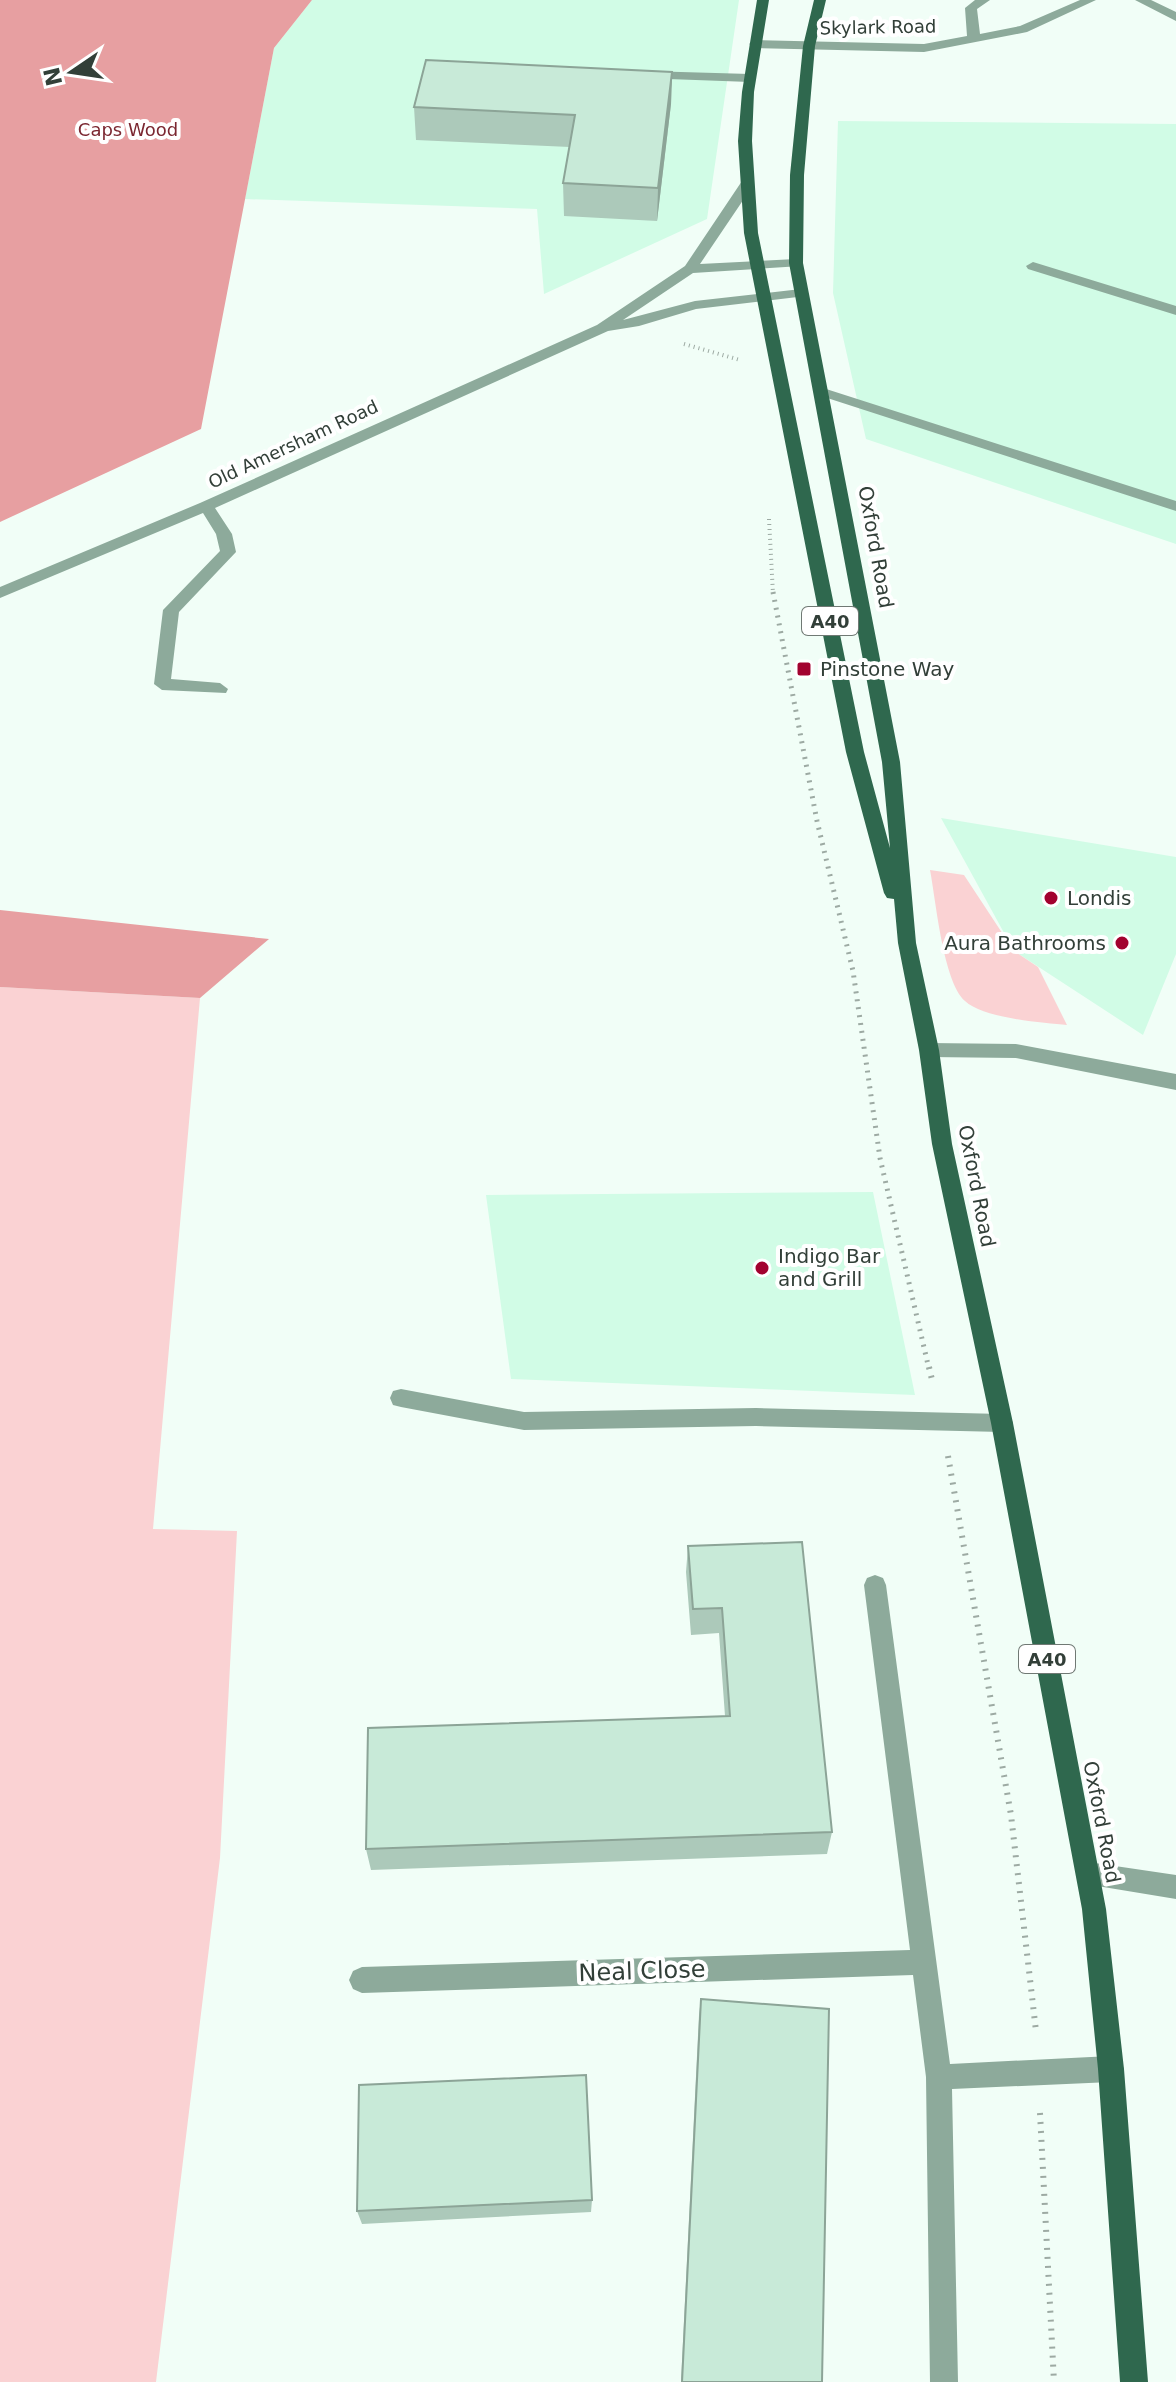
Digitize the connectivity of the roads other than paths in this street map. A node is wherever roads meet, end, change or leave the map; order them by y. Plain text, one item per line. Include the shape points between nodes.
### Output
1 (763, 0) edge
2 (820, 0) edge
3 (984, 0) edge
4 (1090, 0) edge
5 (1141, 0) edge
6 (967, 4) edge
7 (1176, 17) edge
8 (974, 38) junction
9 (755, 44) junction
10 (809, 46) junction
11 (633, 75) edge
12 (750, 78) junction
13 (747, 184) junction
14 (796, 263) junction
15 (757, 266) junction
16 (1033, 266) dead end
17 (690, 269) junction
18 (801, 293) junction
19 (763, 296) junction
20 (1176, 311) edge
21 (602, 328) junction
22 (823, 392) junction
23 (206, 506) junction
24 (1176, 506) edge
25 (0, 593) edge
26 (220, 689) dead end
27 (907, 943) junction
28 (929, 1050) junction
29 (1176, 1082) edge
30 (401, 1398) dead end
31 (1002, 1423) junction
32 (875, 1585) dead end
33 (1088, 1874) junction
34 (1176, 1887) edge
35 (923, 1962) junction
36 (362, 1980) dead end
37 (1111, 2069) junction
38 (939, 2077) junction
39 (944, 2382) edge
40 (1134, 2382) edge

1 - 9 main road, A40
2 - 10 main road, Oxford Road / A40
3 - 6 street
4 - 8 street, Skylark Road via 1023,29
5 - 7 street
6 - 8 street
8 - 10 street, Skylark Road via 924,48
9 - 10 street, Skylark Road
9 - 12 main road, A40
10 - 14 main road, Oxford Road / A40 via 797,175
11 - 12 street
12 - 13 main road, A40
13 - 15 main road, A40
13 - 17 street, Old Amersham Road
14 - 15 street
14 - 18 main road, Oxford Road / A40
15 - 17 street
15 - 19 main road, A40
16 - 20 street
17 - 21 street, Old Amersham Road
18 - 19 street, Old Amersham Road
18 - 22 main road, Oxford Road / A40
19 - 21 street, Old Amersham Road via 695,305
19 - 27 main road, A40 via 855,752
21 - 23 street, Old Amersham Road
22 - 24 street
22 - 27 main road, Oxford Road / A40 via 891,762
23 - 25 street, Old Amersham Road
23 - 26 street via 224,534 228,552 171,610 162,684
27 - 28 main road, Oxford Road / A40
28 - 29 street via 1016,1051
28 - 31 main road, Oxford Road / A40 via 942,1144
30 - 31 street via 524,1421 756,1417
31 - 33 main road, Oxford Road / A40
32 - 35 street
33 - 34 street
33 - 37 main road, Oxford Road / A40
35 - 36 street, Neal Close
35 - 38 street
37 - 38 street
37 - 40 main road, Oxford Road / A40
38 - 39 street

